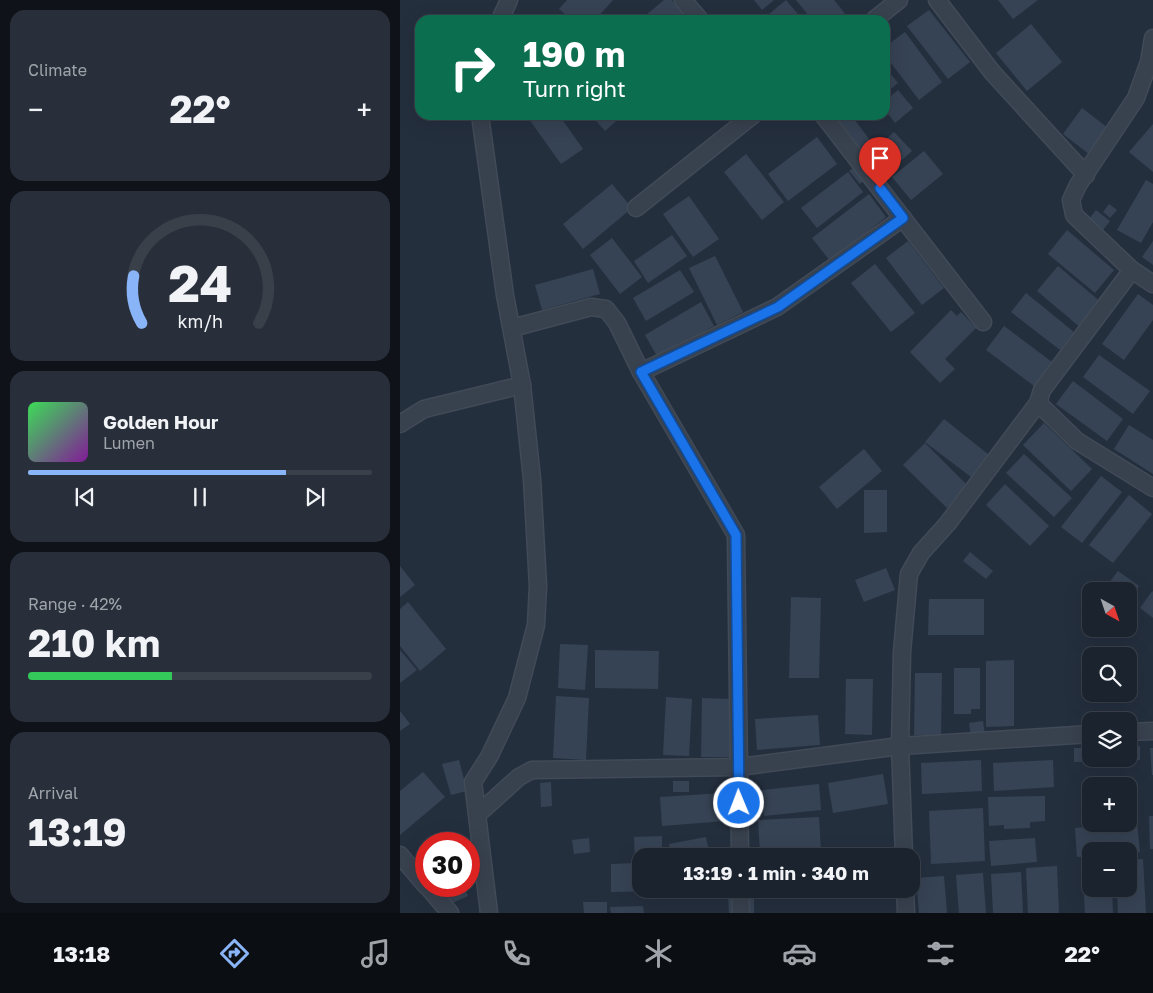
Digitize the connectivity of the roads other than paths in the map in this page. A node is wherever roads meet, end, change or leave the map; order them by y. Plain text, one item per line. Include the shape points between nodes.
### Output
1 (509, 0) edge
2 (684, 0) edge
3 (899, 0) edge
4 (937, 0) edge
5 (502, 15) edge
6 (696, 15) edge
7 (880, 15) edge
8 (1153, 38) edge
9 (1149, 77) edge
10 (481, 120) edge
11 (748, 120) edge
12 (827, 120) edge
13 (1086, 175) junction
14 (636, 208) dead end
15 (903, 218) junction
16 (1132, 270) junction
17 (1153, 284) edge
18 (983, 322) dead end
19 (512, 328) junction
20 (641, 372) junction
21 (522, 385) junction
22 (1038, 403) junction
23 (400, 424) edge
24 (1153, 488) edge
25 (1153, 730) edge
26 (1137, 731) edge
27 (1082, 735) edge
28 (900, 746) junction
29 (739, 767) junction
30 (478, 814) junction
31 (740, 848) edge
32 (904, 848) edge
33 (400, 855) edge
34 (415, 873) edge
35 (436, 897) edge
36 (740, 898) edge
37 (905, 898) edge
38 (450, 913) edge
39 (489, 913) edge
40 (741, 913) edge
41 (906, 913) edge

1 - 5 street
2 - 6 street
3 - 7 street
4 - 13 street via 992,72
8 - 9 street
9 - 13 street
10 - 19 street
11 - 14 street
12 - 15 street
13 - 16 street via 1072,200 1074,214
15 - 18 street
15 - 20 street via 778,307
16 - 17 street
16 - 22 street via 1042,390
19 - 20 street via 591,307 606,309 618,323
19 - 21 street
20 - 29 street via 736,535
21 - 23 street via 424,409
21 - 30 street via 532,479 538,586 536,624 517,698 474,782
22 - 24 street via 1078,441
22 - 28 street via 948,523 920,553 909,574 902,652
25 - 26 street
27 - 28 street
28 - 29 street
28 - 32 street
29 - 30 street via 532,770 519,777
29 - 31 street
30 - 39 street
33 - 34 street
35 - 38 street
36 - 40 street
37 - 41 street

